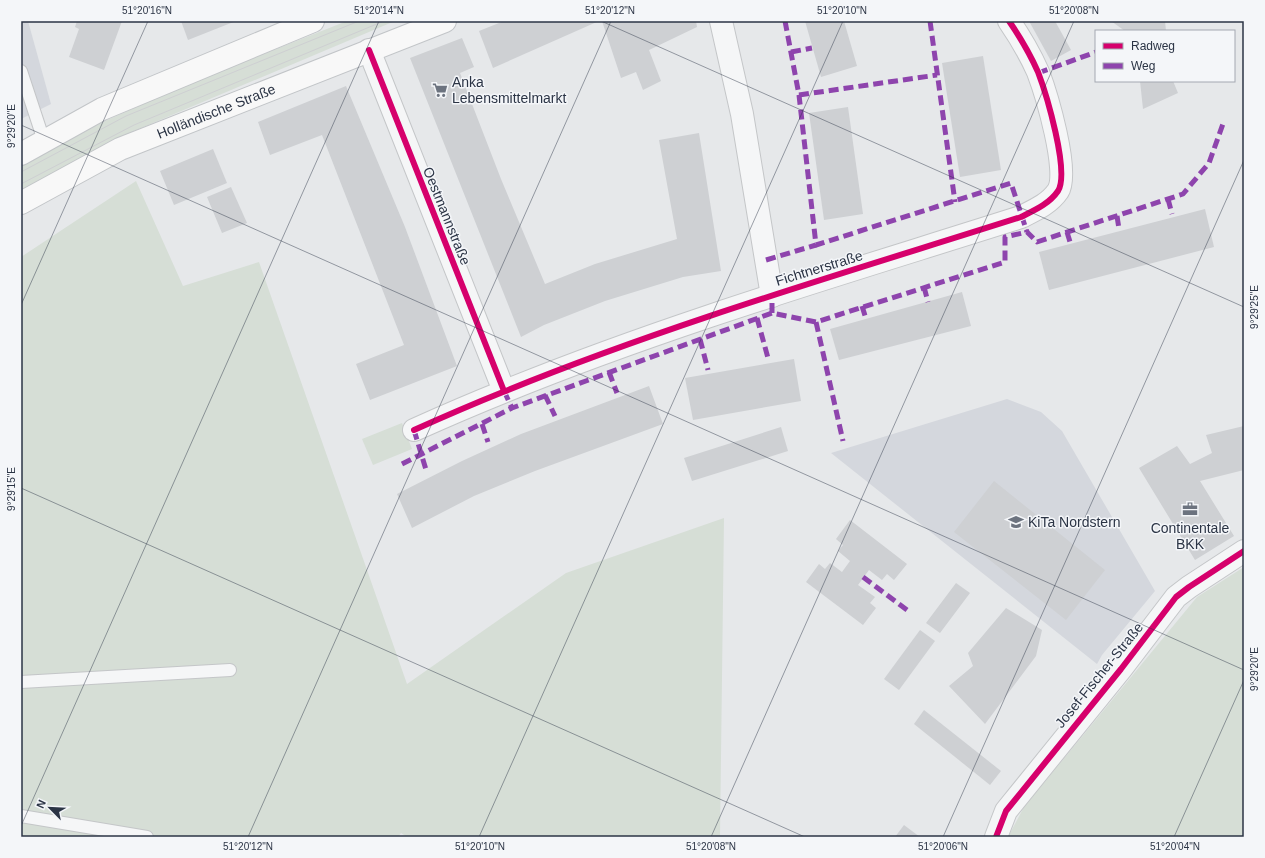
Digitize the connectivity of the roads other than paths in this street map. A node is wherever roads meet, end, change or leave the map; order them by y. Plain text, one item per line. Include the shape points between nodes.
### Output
1 (313, 21) edge
2 (445, 21) edge
3 (721, 21) edge
4 (1009, 21) edge
5 (422, 26) edge
6 (369, 50) junction
7 (21, 71) edge
8 (44, 141) junction
9 (21, 154) edge
10 (21, 204) edge
11 (772, 296) junction
12 (504, 391) junction
13 (414, 430) dead end
14 (1244, 550) edge
15 (230, 670) dead end
16 (21, 682) edge
17 (21, 816) edge
18 (147, 837) edge
19 (996, 837) edge

1 - 8 main road via 102,109
2 - 5 main road, Holländische Straße
3 - 11 street, Fichtnerstraße via 742,114
4 - 11 street, Fichtnerstraße via 1024,45 1040,80 1060,150 1062,170 1059,190 1044,205 1021,217
5 - 6 main road, Holländische Straße
6 - 10 main road, Holländische Straße via 120,149
6 - 12 street, Oestmannstraße
7 - 8 lane
8 - 9 main road
11 - 12 street, Fichtnerstraße via 647,338
12 - 13 street, Fichtnerstraße
14 - 19 street, Josef-Fischer-Straße via 1176,597 1006,811
15 - 16 lane
17 - 18 lane

